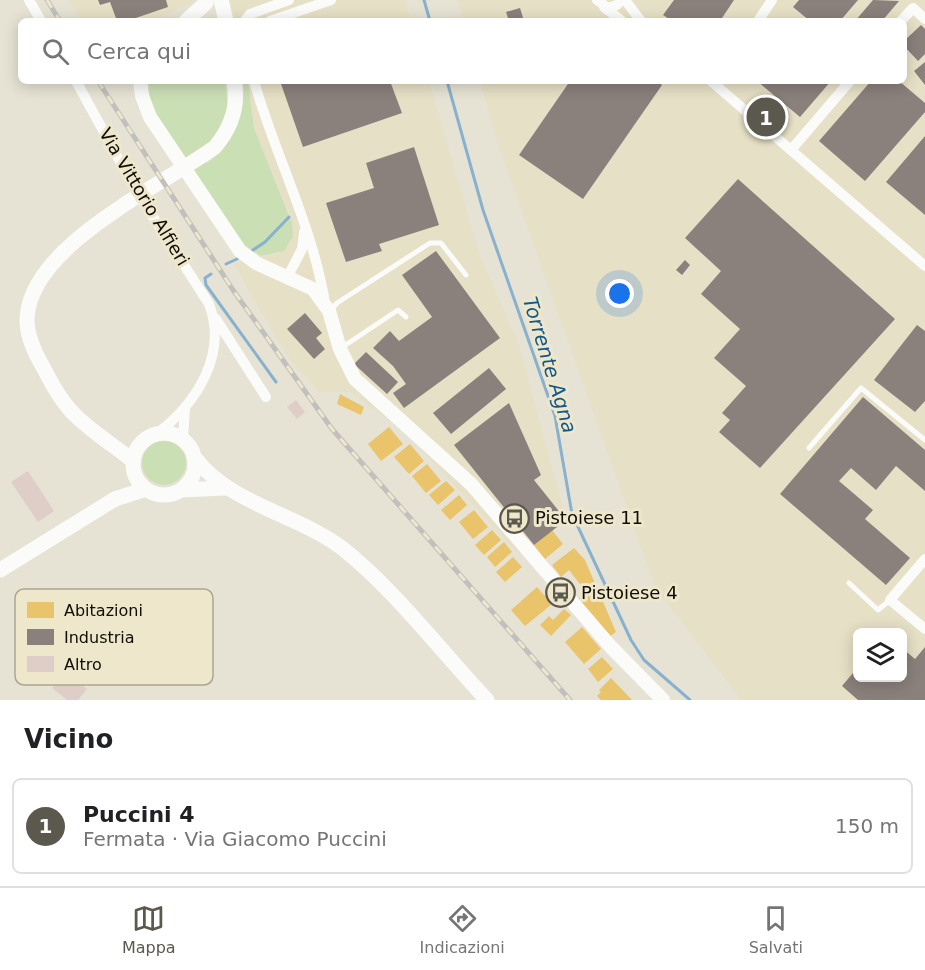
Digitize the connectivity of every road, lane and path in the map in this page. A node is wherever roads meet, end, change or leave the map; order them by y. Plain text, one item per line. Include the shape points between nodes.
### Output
1 (28, 0) edge
2 (221, 0) edge
3 (289, 0) edge
4 (331, 0) edge
5 (623, 0) edge
6 (772, 0) edge
7 (903, 0) edge
8 (206, 2) edge
9 (601, 3) edge
10 (913, 8) junction
11 (39, 18) edge
12 (189, 18) edge
13 (200, 18) edge
14 (225, 18) edge
15 (247, 18) edge
16 (279, 18) edge
17 (618, 18) edge
18 (638, 18) edge
19 (760, 18) edge
20 (904, 18) edge
21 (925, 19) edge
22 (78, 84) edge
23 (140, 84) edge
24 (234, 84) edge
25 (255, 84) edge
26 (717, 84) edge
27 (847, 84) edge
28 (791, 150) junction
29 (304, 229) junction
30 (925, 266) edge
31 (466, 275) dead end
32 (288, 276) junction
33 (327, 307) junction
34 (213, 314) junction
35 (406, 316) dead end
36 (340, 348) junction
37 (267, 397) dead end
38 (185, 408) junction
39 (159, 432) junction
40 (104, 436) junction
41 (183, 438) junction
42 (925, 440) edge
43 (139, 444) junction
44 (809, 448) dead end
45 (196, 459) junction
46 (134, 468) junction
47 (225, 488) junction
48 (146, 489) junction
49 (181, 490) junction
50 (115, 499) junction
51 (925, 559) edge
52 (0, 570) edge
53 (849, 583) dead end
54 (890, 600) junction
55 (925, 629) edge
56 (486, 700) edge
57 (663, 700) edge

1 - 11 street
2 - 14 main road
3 - 15 street
4 - 16 street
5 - 9 street via 613,7
5 - 18 street
6 - 19 street
7 - 10 street
8 - 12 main road
8 - 13 main road
9 - 17 street
10 - 20 street
10 - 21 street
22 - 34 street, Via Vittorio Alfieri via 134,187
23 - 32 street via 150,117 232,242 256,263
24 - 40 main road via 235,107 230,128 215,147 98,223 64,252 32,297 27,321 32,345 49,379 77,417
25 - 29 street
26 - 28 street
27 - 28 street
28 - 30 street
29 - 32 street via 302,249
29 - 33 street via 320,268
31 - 33 lane via 441,243 430,243
32 - 33 street via 313,288
33 - 36 street
34 - 37 street, Via Vittorio Alfieri
34 - 38 street, Via Vittorio Alfieri via 213,360
35 - 36 lane via 398,310
36 - 57 street via 355,379 471,484 611,647
38 - 39 street, Via Vittorio Alfieri
38 - 41 street, Via Vittorio Alfieri
39 - 41 main road
39 - 43 main road
40 - 43 main road
40 - 46 main road
41 - 45 main road
42 - 44 lane via 861,388
43 - 46 main road
45 - 47 main road
45 - 49 main road via 193,477
46 - 48 main road
46 - 50 main road
47 - 49 main road
47 - 56 main road via 291,518 343,549 383,586
48 - 49 main road via 164,495
48 - 50 main road
50 - 52 main road
51 - 54 street
53 - 54 lane via 878,610
54 - 55 street

